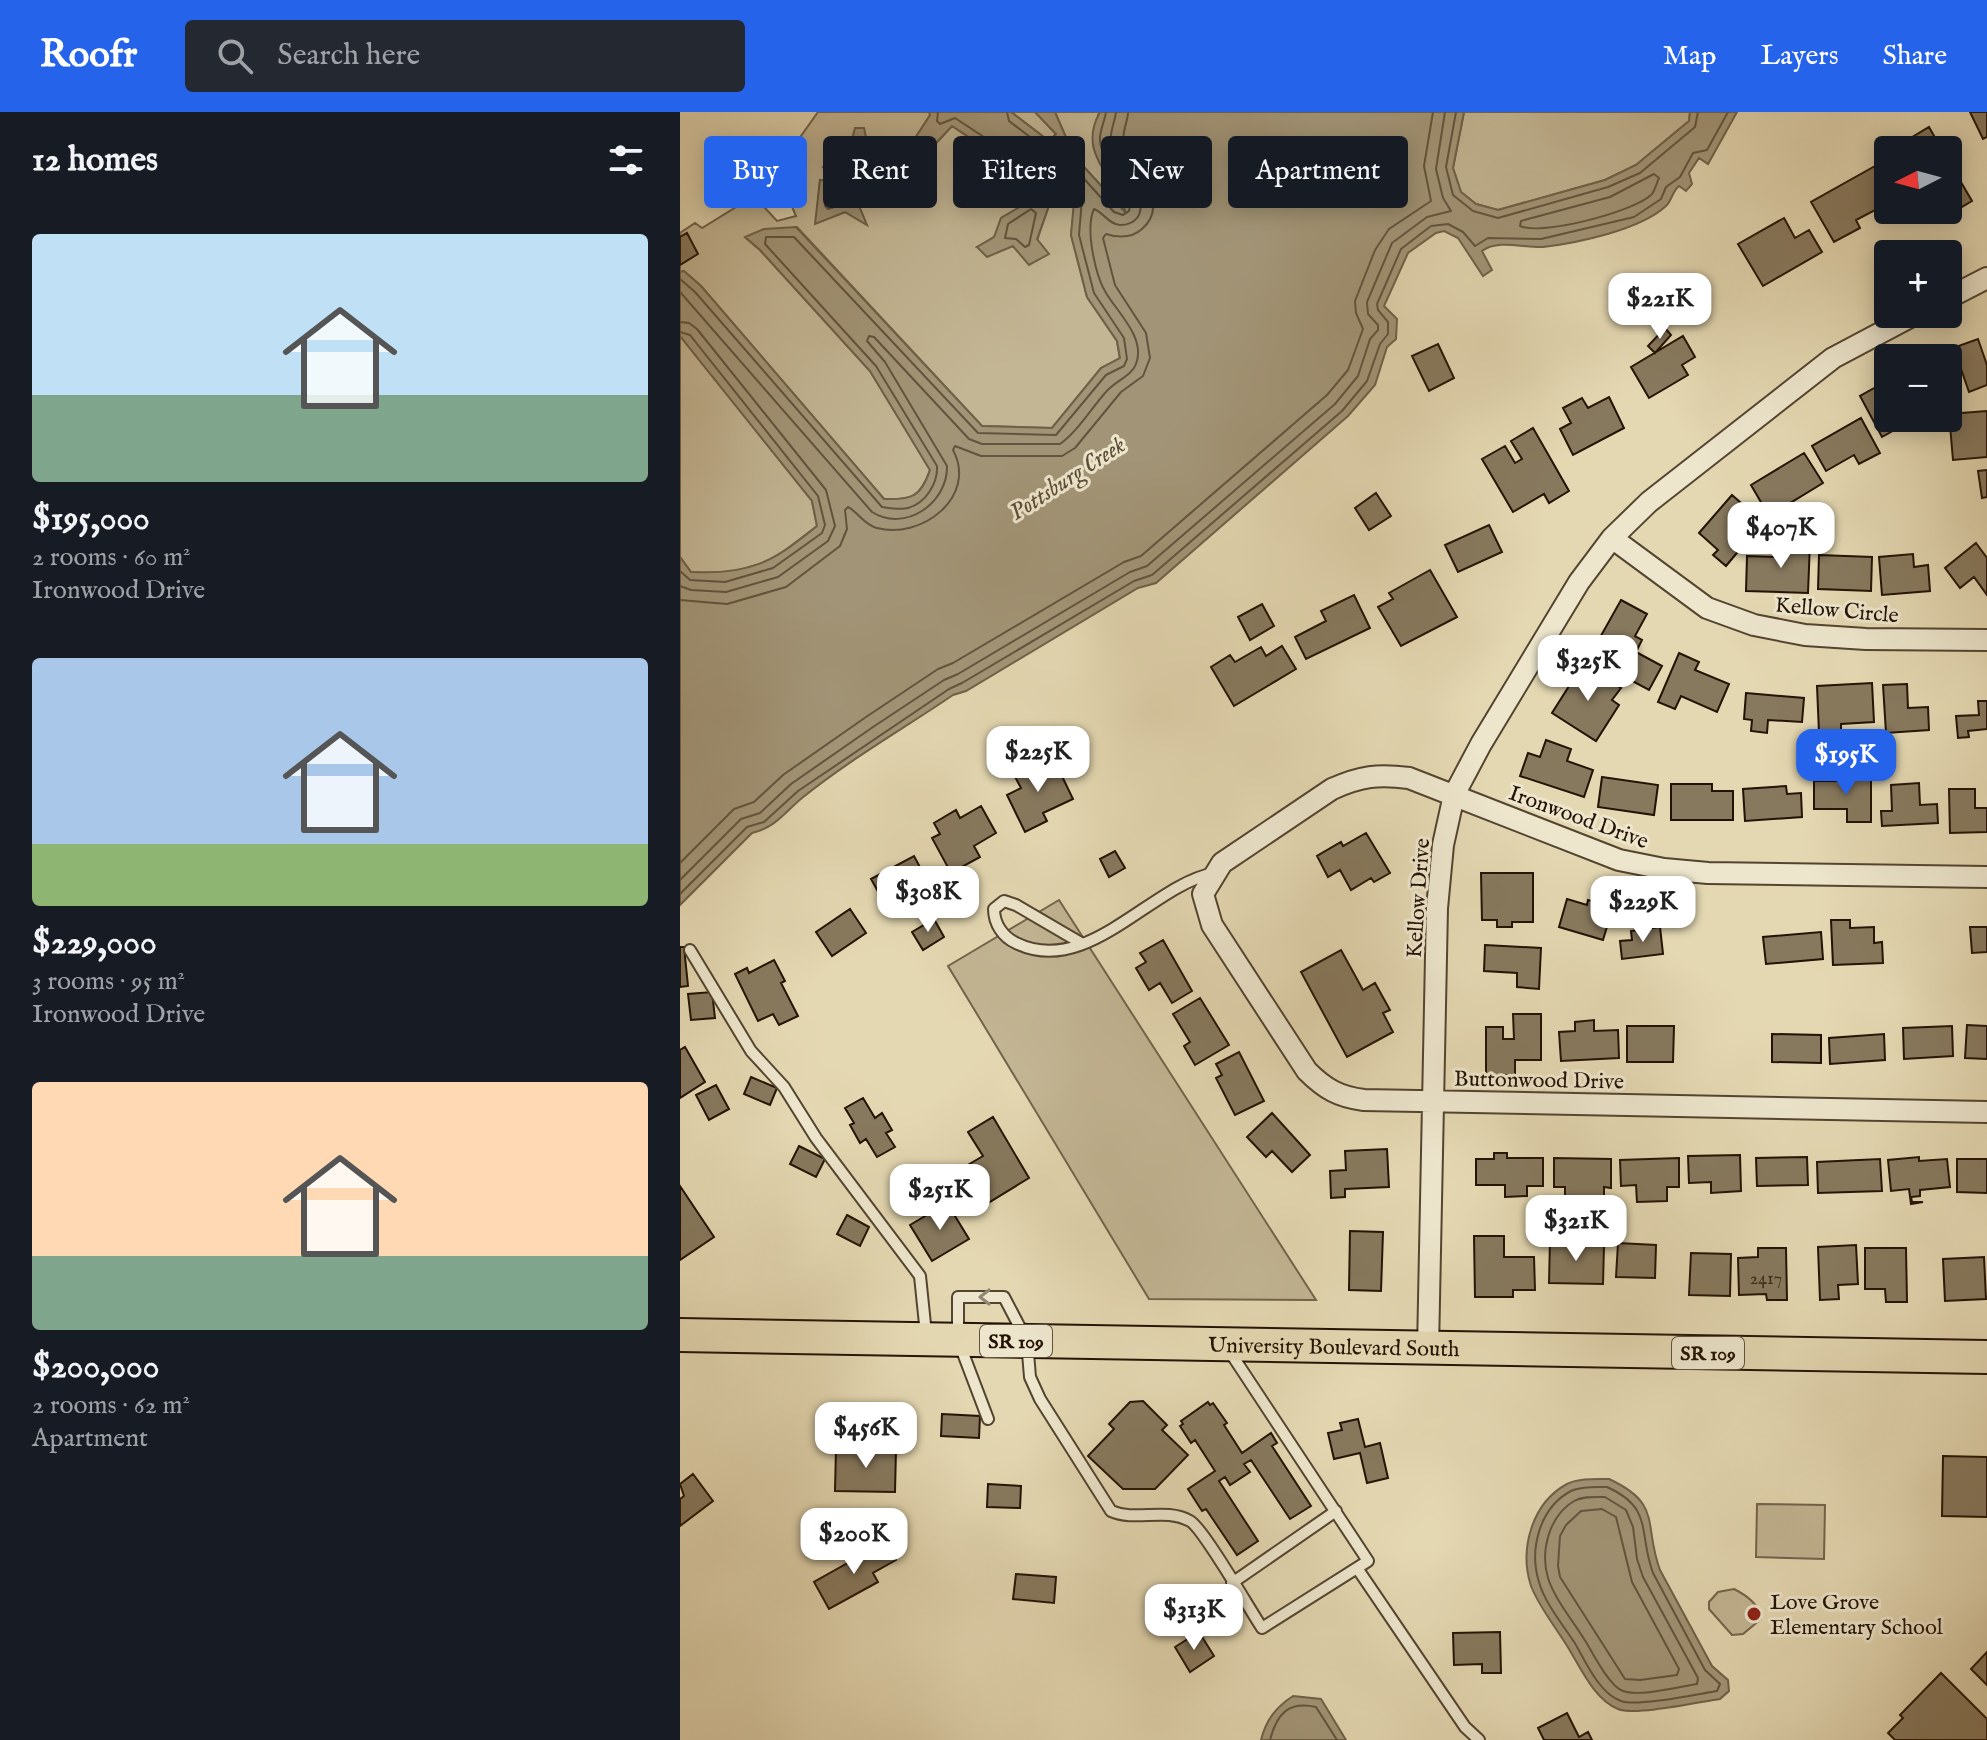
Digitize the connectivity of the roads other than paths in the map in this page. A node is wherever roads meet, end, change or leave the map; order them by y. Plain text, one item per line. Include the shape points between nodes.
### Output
1 (1987, 278) edge
2 (1962, 291) edge
3 (1890, 328) edge
4 (1612, 538) junction
5 (1987, 640) edge
6 (1454, 795) junction
7 (1216, 873) junction
8 (1987, 877) edge
9 (1203, 894) joint
10 (1081, 943) junction
11 (690, 950) dead end
12 (1434, 1101) junction
13 (1987, 1112) edge
14 (680, 1335) edge
15 (942, 1340) junction
16 (1027, 1341) junction
17 (1226, 1346) junction
18 (1428, 1349) junction
19 (1987, 1357) edge
20 (988, 1419) dead end
21 (1336, 1511) junction
22 (1357, 1568) junction
23 (1232, 1583) junction
24 (1479, 1740) edge

1 - 2 street
3 - 4 street, Kellow Drive via 1833,358 1649,502
4 - 5 street, Kellow Circle via 1707,608 1754,625 1866,639
4 - 6 street, Kellow Drive via 1579,582
6 - 7 street, Ironwood Drive via 1409,778 1379,774 1352,780 1222,863
6 - 8 street, Ironwood Drive via 1619,860 1664,869
6 - 12 street, Kellow Drive via 1437,908
7 - 9 street, Ironwood Drive
7 - 10 lane via 1195,877 1113,930
9 - 12 street, Buttonwood Drive via 1212,925 1307,1071 1324,1088 1341,1098
10 - 10 lane via 1032,950 997,926 994,909 1004,901 1016,905
11 - 15 lane via 751,1051 784,1087 920,1276
12 - 13 street, Buttonwood Drive
12 - 18 street, Kellow Drive
14 - 15 main road, University Boulevard South / SR 109
15 - 16 main road, University Boulevard South / SR 109
16 -> 15 lane via 1004,1297 958,1297
15 - 20 lane
16 - 17 main road, University Boulevard South / SR 109
16 - 23 lane via 1030,1377 1040,1399 1111,1511 1125,1517 1165,1514 1191,1521
17 - 18 main road, University Boulevard South / SR 109
17 - 21 lane
18 - 19 main road, University Boulevard South / SR 109
21 - 22 lane via 1368,1561
21 - 23 lane
22 - 23 lane via 1262,1628
22 - 24 lane

